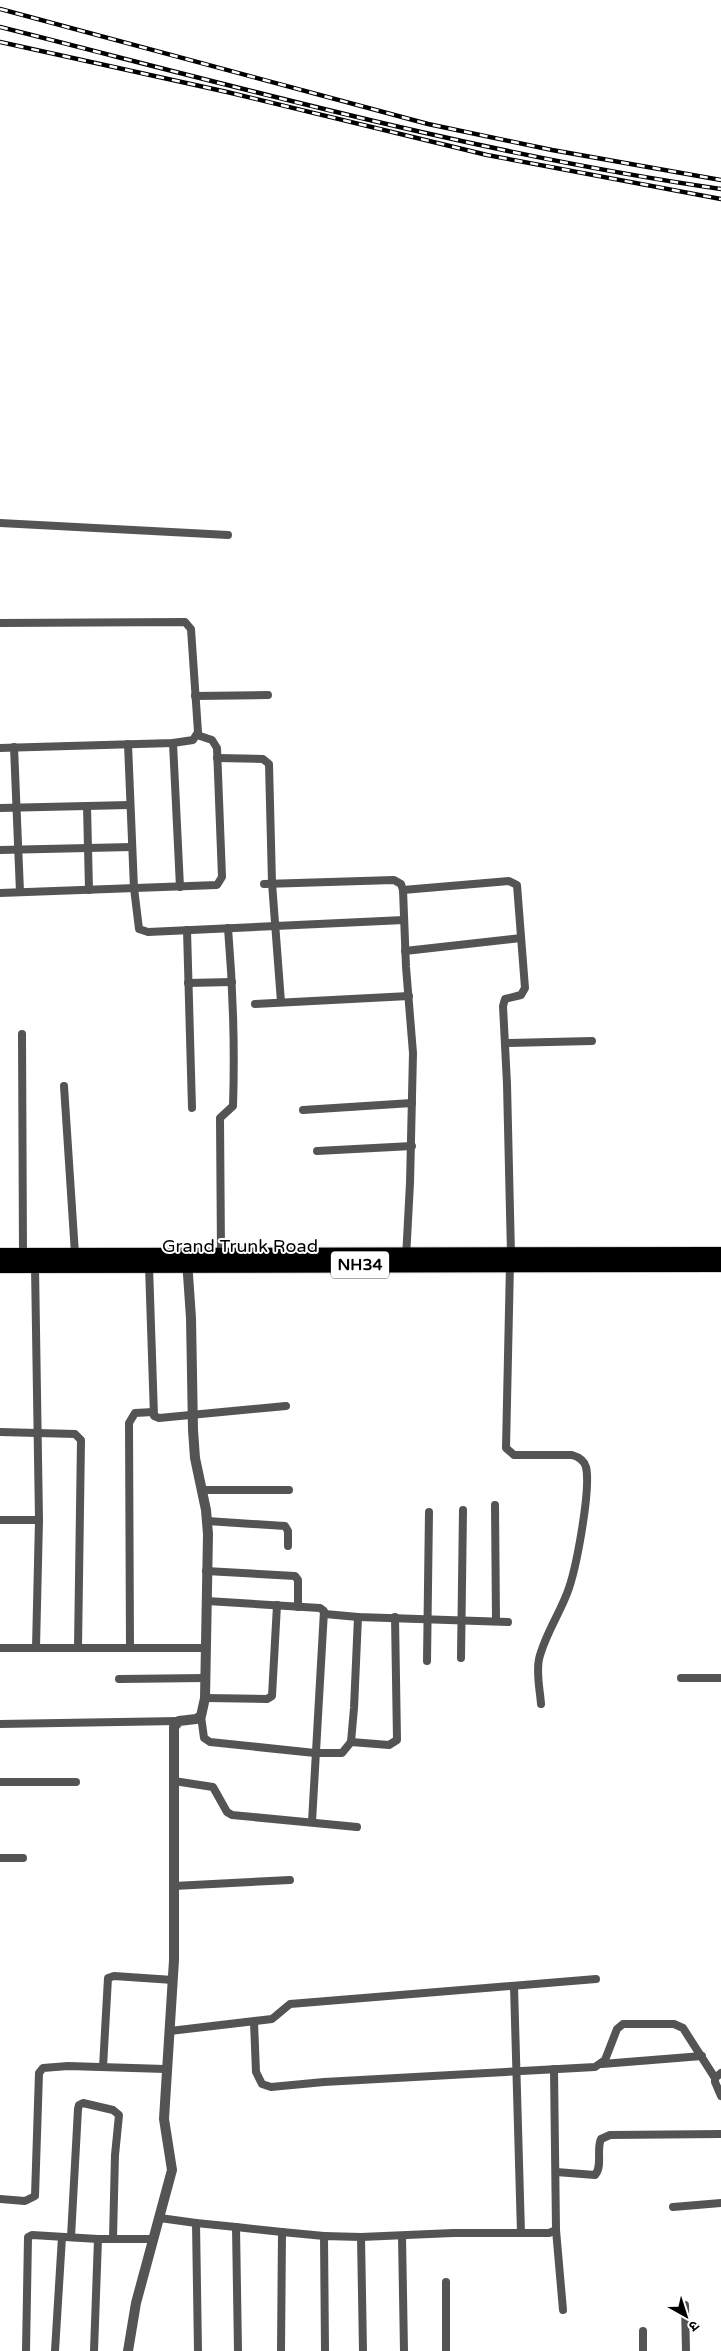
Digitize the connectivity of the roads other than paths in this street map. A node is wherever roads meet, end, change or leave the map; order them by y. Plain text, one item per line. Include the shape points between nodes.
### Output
1 (0, 523) edge
2 (228, 536) dead end
3 (0, 623) edge
4 (268, 695) dead end
5 (195, 696) junction
6 (197, 735) junction
7 (173, 743) junction
8 (128, 744) junction
9 (14, 747) junction
10 (0, 748) edge
11 (217, 758) junction
12 (130, 805) junction
13 (86, 806) junction
14 (0, 808) edge
15 (18, 808) junction
16 (88, 847) junction
17 (132, 847) junction
18 (19, 849) junction
19 (0, 850) edge
20 (268, 884) junction
21 (180, 887) junction
22 (134, 888) junction
23 (89, 890) junction
24 (403, 890) junction
25 (20, 892) junction
26 (0, 893) edge
27 (404, 920) junction
28 (274, 926) junction
29 (228, 928) junction
30 (187, 930) junction
31 (521, 938) junction
32 (405, 950) junction
33 (232, 982) junction
34 (188, 983) junction
35 (409, 996) junction
36 (281, 1002) junction
37 (255, 1004) dead end
38 (22, 1034) dead end
39 (592, 1041) dead end
40 (505, 1043) junction
41 (64, 1086) dead end
42 (412, 1103) junction
43 (192, 1108) dead end
44 (303, 1110) dead end
45 (412, 1146) junction
46 (318, 1151) dead end
47 (23, 1254) junction
48 (74, 1254) junction
49 (221, 1254) junction
50 (721, 1254) edge
51 (0, 1255) edge
52 (510, 1259) junction
53 (528, 1259) junction
54 (187, 1260) junction
55 (405, 1260) junction
56 (721, 1265) edge
57 (0, 1266) edge
58 (35, 1266) junction
59 (149, 1266) junction
60 (286, 1406) dead end
61 (153, 1412) junction
62 (192, 1415) junction
63 (0, 1432) edge
64 (38, 1434) junction
65 (201, 1490) junction
66 (289, 1490) dead end
67 (495, 1505) dead end
68 (462, 1510) dead end
69 (430, 1512) dead end
70 (0, 1520) edge
71 (39, 1520) junction
72 (207, 1521) junction
73 (288, 1546) dead end
74 (206, 1571) junction
75 (206, 1601) junction
76 (277, 1605) junction
77 (298, 1607) junction
78 (325, 1614) junction
79 (358, 1617) junction
80 (395, 1617) junction
81 (428, 1618) junction
82 (462, 1619) junction
83 (496, 1620) junction
84 (508, 1622) dead end
85 (0, 1648) edge
86 (36, 1648) junction
87 (78, 1648) junction
88 (130, 1648) junction
89 (206, 1648) junction
90 (461, 1658) dead end
91 (427, 1661) dead end
92 (119, 1678) dead end
93 (205, 1678) junction
94 (681, 1678) dead end
95 (721, 1678) edge
96 (205, 1698) junction
97 (541, 1704) dead end
98 (201, 1716) junction
99 (179, 1721) junction
100 (0, 1724) edge
101 (351, 1742) junction
102 (315, 1753) junction
103 (174, 1781) junction
104 (0, 1782) edge
105 (76, 1782) dead end
106 (312, 1822) junction
107 (357, 1827) dead end
108 (0, 1858) edge
109 (22, 1858) dead end
110 (290, 1880) dead end
111 (174, 1886) junction
112 (596, 1979) dead end
113 (173, 1980) junction
114 (514, 1986) junction
115 (254, 2022) junction
116 (170, 2030) junction
117 (702, 2056) junction
118 (602, 2064) junction
119 (103, 2067) junction
120 (165, 2069) junction
121 (554, 2069) junction
122 (516, 2071) junction
123 (718, 2075) edge
124 (721, 2096) edge
125 (721, 2134) edge
126 (556, 2172) junction
127 (0, 2199) edge
128 (721, 2203) edge
129 (673, 2207) dead end
130 (160, 2218) junction
131 (196, 2223) junction
132 (236, 2227) junction
133 (556, 2230) junction
134 (282, 2232) junction
135 (521, 2233) junction
136 (324, 2236) junction
137 (402, 2236) junction
138 (62, 2237) junction
139 (71, 2237) junction
140 (361, 2238) junction
141 (98, 2239) junction
142 (113, 2239) junction
143 (154, 2239) junction
144 (446, 2282) dead end
145 (685, 2305) dead end
146 (563, 2310) dead end
147 (643, 2331) dead end
148 (26, 2351) edge
149 (55, 2351) edge
150 (94, 2351) edge
151 (128, 2351) edge
152 (198, 2351) edge
153 (238, 2351) edge
154 (281, 2351) edge
155 (325, 2351) edge
156 (363, 2351) edge
157 (404, 2351) edge
158 (446, 2351) edge
159 (643, 2351) edge
160 (686, 2351) edge

1 - 2 street
3 - 5 street via 185,622 191,629
4 - 5 street
5 - 6 street
6 - 7 street via 190,741
6 - 11 street via 212,740 217,748
7 - 8 street
7 - 21 street
8 - 9 street
8 - 12 street
9 - 10 street
9 - 15 street
11 - 20 street via 263,759 269,764
11 - 21 street via 221,882 213,886
12 - 13 street
12 - 17 street
13 - 15 street
13 - 16 street
14 - 15 street
15 - 18 street
16 - 17 street
16 - 18 street
16 - 23 street
17 - 22 street
18 - 19 street
18 - 25 street
20 - 24 street via 394,880 401,884
20 - 28 street
21 - 22 street
22 - 23 street
22 - 30 street via 139,929 148,932
23 - 25 street
24 - 27 street
24 - 31 street via 512,882 518,889
25 - 26 street
27 - 28 street
27 - 32 street
28 - 29 street
28 - 36 street
29 - 30 street
29 - 33 street
30 - 34 street
31 - 32 street
31 - 40 street via 525,991 503,1001
32 - 35 street
33 - 34 street
33 - 49 street via 235,1023 233,1106 220,1118
34 - 43 street
35 - 36 street
35 - 42 street
36 - 37 street
38 - 47 street
39 - 40 street
40 - 52 street
41 - 48 street
42 - 44 street
42 - 45 street
45 - 46 street
45 - 55 street
47 - 48 highway, Grand Trunk Road / NH34
47 - 51 highway, Grand Trunk Road / NH34
48 - 54 highway, Grand Trunk Road / NH34
49 - 54 highway, Grand Trunk Road / NH34
49 - 55 highway, Grand Trunk Road / NH34
50 - 53 highway, Grand Trunk Road / NH34
52 - 53 highway, Grand Trunk Road / NH34
52 - 55 highway, Grand Trunk Road / NH34
52 - 97 street via 506,1448 514,1455 572,1455 584,1461 587,1475 583,1524 574,1567 564,1603 539,1659
53 - 56 highway, Grand Trunk Road / NH34
54 - 55 highway, Grand Trunk Road / NH34
54 - 59 highway, Grand Trunk Road / NH34
54 - 62 street
57 - 58 highway, Grand Trunk Road / NH34
58 - 59 highway, Grand Trunk Road / NH34
58 - 64 street
59 - 61 street
60 - 62 street
61 - 62 street via 159,1418
61 - 88 street via 136,1414 129,1423
62 - 65 street
63 - 64 street
64 - 71 street
64 - 87 street via 75,1434 82,1444
65 - 66 street
65 - 72 street
67 - 83 street
68 - 82 street
69 - 81 street
70 - 71 street
71 - 86 street
72 - 73 street via 284,1526 288,1532
72 - 74 street
74 - 75 street
74 - 77 street via 295,1576 298,1580
75 - 76 street
75 - 89 street
76 - 77 street
76 - 96 street via 272,1696 267,1699
77 - 78 street via 320,1608
78 - 79 street
78 - 102 street
79 - 80 street
79 - 101 street
80 - 81 street
80 - 101 street via 397,1740 389,1745
81 - 82 street
81 - 91 street
82 - 83 street
82 - 90 street
83 - 84 street
85 - 86 street
86 - 87 street
87 - 88 street
88 - 89 street
89 - 93 street
92 - 93 street
93 - 96 street
94 - 95 street
96 - 98 street
98 - 99 street
98 - 102 street via 204,1738 210,1742
99 - 100 street
99 - 103 street via 174,1727
101 - 102 street via 342,1753
102 - 106 street
103 - 106 street via 213,1787 229,1814
103 - 111 street
104 - 105 street
106 - 107 street
108 - 109 street
110 - 111 street
111 - 113 street
112 - 114 street
113 - 116 street
113 - 119 street via 108,1978
114 - 115 street via 290,2004 272,2019
114 - 122 street
115 - 116 street
115 - 122 street via 256,2072 262,2084 271,2088
116 - 120 street
117 - 118 street
117 - 118 street via 680,2026 626,2023 617,2029
117 - 123 street
118 - 121 street
119 - 120 street
119 - 127 street via 47,2066 41,2069 35,2196 25,2201
120 - 130 street via 164,2119 172,2170
121 - 122 street
121 - 126 street
122 - 135 street
123 - 124 street via 715,2082
125 - 126 street via 610,2135 601,2139 599,2144 595,2175
126 - 133 street
128 - 129 street
130 - 131 street
130 - 143 street
131 - 132 street
131 - 152 street
132 - 134 street
132 - 153 street
133 - 135 street
133 - 146 street
134 - 136 street
134 - 154 street
135 - 137 street
136 - 140 street
136 - 155 street
137 - 140 street
137 - 157 street
138 - 139 street
138 - 148 street via 28,2237
138 - 149 street
139 - 141 street
139 - 142 street via 78,2109 83,2102 113,2110 119,2115
140 - 156 street
141 - 142 street
141 - 150 street
142 - 143 street
143 - 151 street via 136,2303
144 - 158 street
145 - 160 street
147 - 159 street

